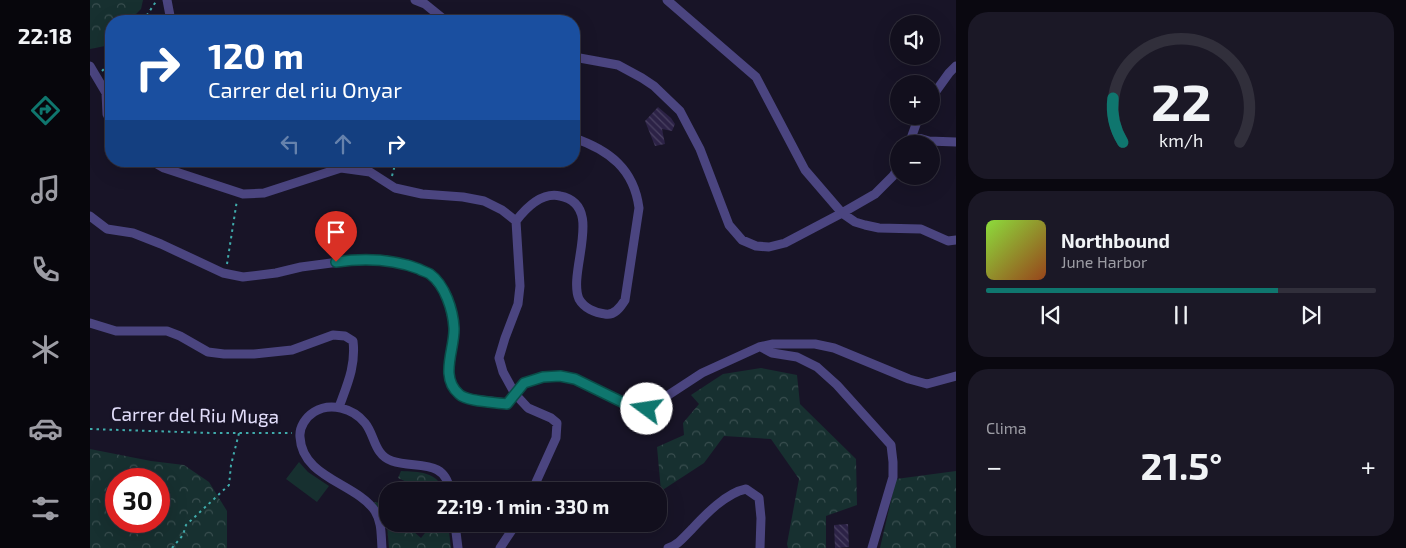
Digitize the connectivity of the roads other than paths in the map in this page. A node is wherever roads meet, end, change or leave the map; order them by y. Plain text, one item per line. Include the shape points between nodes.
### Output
1 (167, 0) edge
2 (415, 0) edge
3 (667, 0) edge
4 (170, 15) edge
5 (438, 15) edge
6 (580, 57) edge
7 (90, 66) edge
8 (956, 66) edge
9 (940, 86) edge
10 (105, 91) edge
11 (580, 140) edge
12 (940, 141) edge
13 (956, 142) edge
14 (162, 167) edge
15 (890, 179) edge
16 (842, 213) junction
17 (90, 216) edge
18 (516, 221) junction
19 (956, 240) edge
20 (90, 323) edge
21 (761, 347) junction
22 (956, 376) edge
23 (515, 394) junction
24 (339, 407) junction
25 (448, 482) edge
26 (536, 482) edge
27 (456, 532) edge
28 (511, 532) edge
29 (382, 548) edge
30 (458, 548) edge
31 (500, 548) edge
32 (668, 548) edge
33 (760, 548) edge
34 (872, 548) edge

1 - 4 street
2 - 5 street
3 - 16 street via 756,76 805,170
6 - 16 street via 618,65 634,73 654,86 680,111 700,149 729,225 742,240 769,247 785,243
7 - 10 street
8 - 9 street
11 - 18 street via 614,158 632,180 637,193 639,208 625,300 620,309 609,315 596,313 579,299 577,284 584,224 572,199 558,195 544,198 528,206
12 - 13 street
14 - 18 street via 243,194 264,193 341,168 370,172 395,188 484,201
15 - 16 street via 875,194
16 - 19 street via 865,225 922,229
17 - 23 street via 107,229 140,236 226,274 276,273 354,260 407,264 430,274 447,295 454,328 449,376 459,395 507,404
18 - 23 street via 518,304 499,358
20 - 24 street via 116,331 167,332 208,352 224,354 292,350 333,335 345,336 353,341 354,356 352,374
21 - 22 street via 792,343 834,348 927,384
21 - 23 street via 702,373 647,409 624,403 575,379 560,376 524,383
21 - 34 street via 772,353 797,357 817,367 891,446 893,477
23 - 26 street via 528,408 557,422 556,438
24 - 25 street via 358,416 366,424 377,450 390,461 434,468
24 - 29 street via 320,408 310,414 301,428 302,451 311,464 367,502 375,511 380,521
27 - 30 street
28 - 31 street
32 - 33 street via 675,546 729,497 746,489 759,498 762,518

